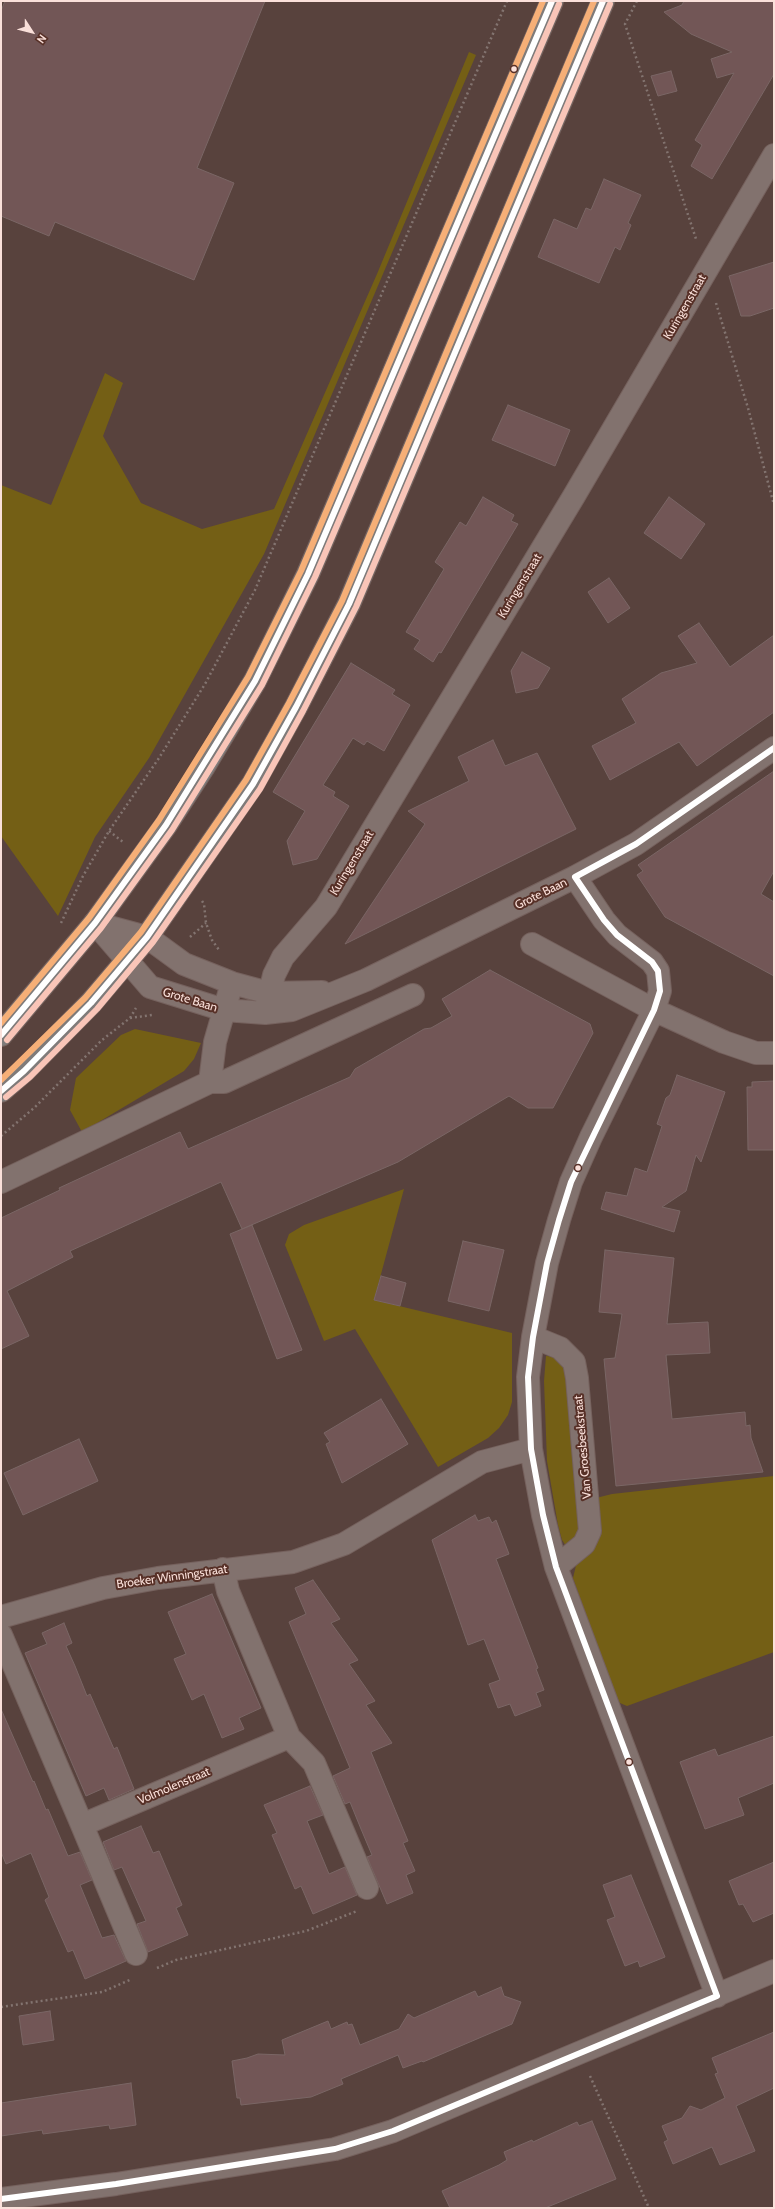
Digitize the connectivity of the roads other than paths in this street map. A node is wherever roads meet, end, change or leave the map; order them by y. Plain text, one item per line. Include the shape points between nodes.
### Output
1 (552, 1) edge
2 (603, 1) edge
3 (774, 155) edge
4 (774, 748) edge
5 (575, 877) junction
6 (95, 923) junction
7 (147, 937) junction
8 (532, 944) dead end
9 (127, 961) junction
10 (232, 983) junction
11 (413, 995) dead end
12 (267, 1003) junction
13 (224, 1010) junction
14 (654, 1010) junction
15 (1, 1035) edge
16 (774, 1053) edge
17 (210, 1082) junction
18 (1, 1091) edge
19 (1, 1182) edge
20 (532, 1337) junction
21 (531, 1449) junction
22 (556, 1567) junction
23 (223, 1569) junction
24 (1, 1617) edge
25 (1, 1635) edge
26 (290, 1737) junction
27 (82, 1825) junction
28 (367, 1888) road end
29 (136, 1954) dead end
30 (774, 1971) edge
31 (717, 1996) junction
32 (1, 2199) edge

1 - 6 main road via 301,588 254,681 203,768 166,825
2 - 7 main road via 349,604 296,708 253,784
3 - 12 street, Kuringenstraat via 574,496 326,907 283,958
4 - 5 street, Grote Baan via 636,844
5 - 12 street, Grote Baan via 366,980 292,1010
5 - 14 street via 617,935 652,962 658,971 660,991
6 - 7 street, Grote Baan
6 - 9 street, Grote Baan
6 - 15 main road
7 - 9 main road
7 - 10 street, Grote Baan via 184,964
8 - 14 street
9 - 13 street, Grote Baan via 150,987
9 - 18 main road via 91,1003
10 - 12 street, Grote Baan
10 - 13 street, Grote Baan
11 - 17 street via 224,1082
12 - 13 street, Grote Baan
13 - 17 street, Grote Baan via 215,1042
14 - 16 street via 724,1042 756,1053
14 - 20 street via 571,1182 547,1263
17 - 19 street
20 - 21 street via 528,1377
20 - 22 street, Van Groesbeekstraat via 560,1348 574,1362 577,1378 590,1531 584,1544
21 - 22 street
21 - 23 street, Broeker Winningstraat via 482,1462 344,1544 292,1562
22 - 31 street
23 - 24 street, Broeker Winningstraat via 103,1588
23 - 26 street via 228,1591
25 - 27 street
26 - 27 street, Volmolenstraat
26 - 28 street via 314,1763
27 - 29 street
30 - 31 street
31 - 32 street via 393,2131 335,2149 116,2184

